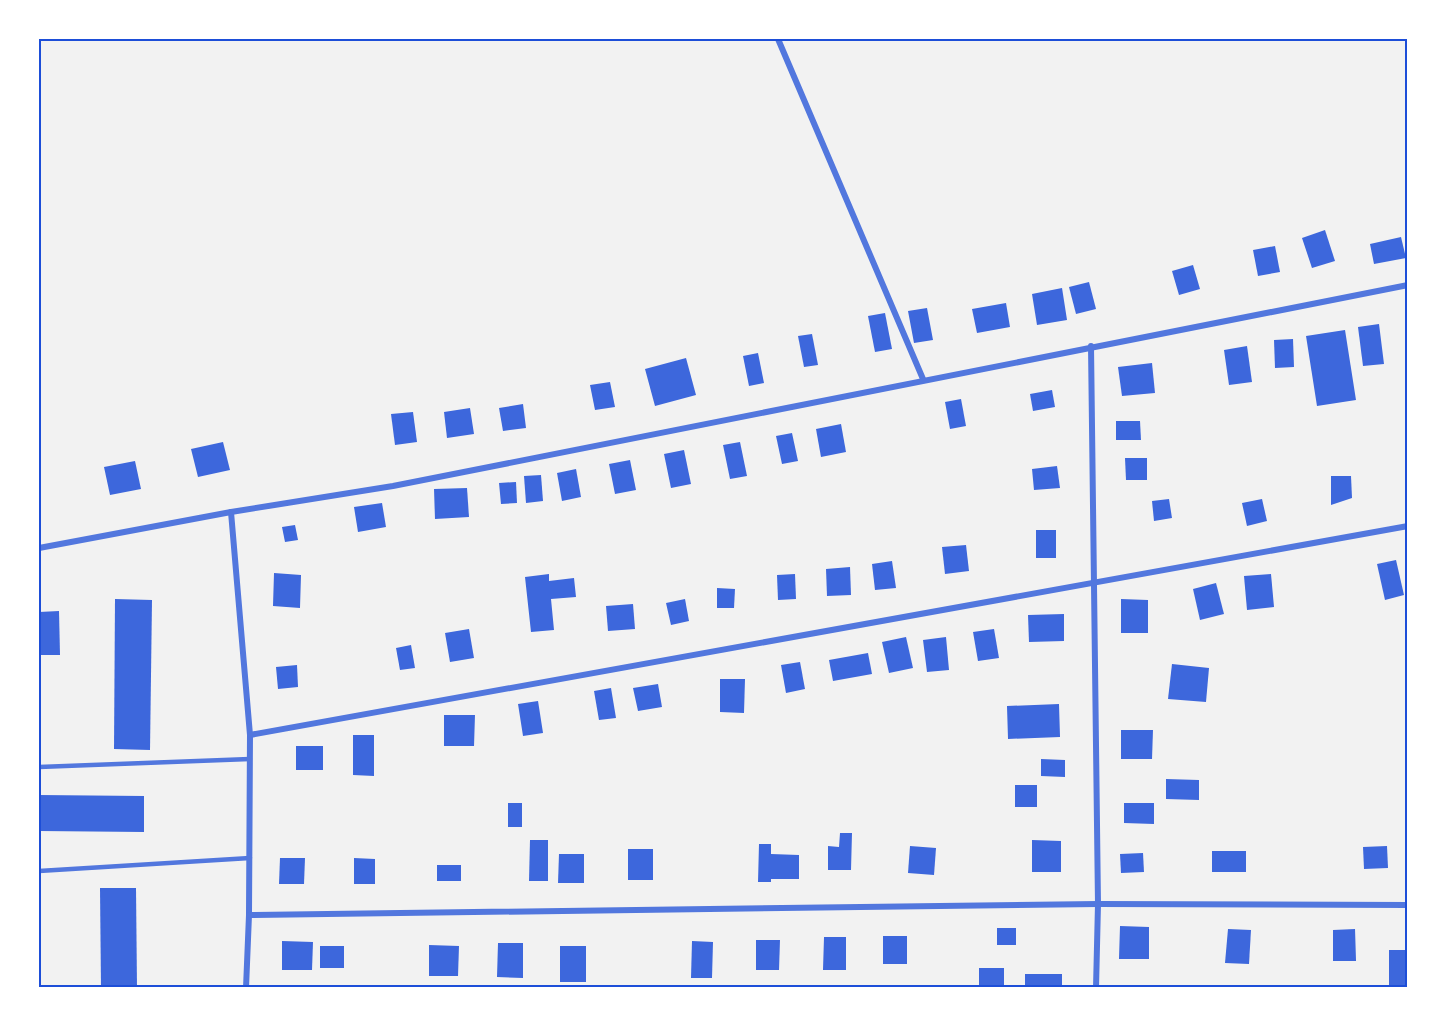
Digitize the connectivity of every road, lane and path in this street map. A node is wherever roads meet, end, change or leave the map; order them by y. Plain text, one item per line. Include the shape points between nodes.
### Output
1 (778, 39) edge
2 (1408, 285) edge
3 (1091, 346) junction
4 (923, 380) junction
5 (231, 512) junction
6 (1408, 526) edge
7 (39, 548) edge
8 (1095, 582) junction
9 (250, 735) junction
10 (250, 759) junction
11 (39, 767) edge
12 (250, 858) junction
13 (39, 871) edge
14 (1098, 904) junction
15 (1408, 905) edge
16 (249, 915) junction
17 (246, 988) edge
18 (1096, 988) edge

1 - 4 street
2 - 3 street
3 - 4 street
3 - 8 street
4 - 5 street via 393,486
5 - 7 street
5 - 9 street
6 - 8 street
8 - 9 street
8 - 14 street
9 - 10 street
10 - 11 lane
10 - 12 street
12 - 13 lane
12 - 16 street
14 - 15 street
14 - 16 street
14 - 18 street
16 - 17 street

